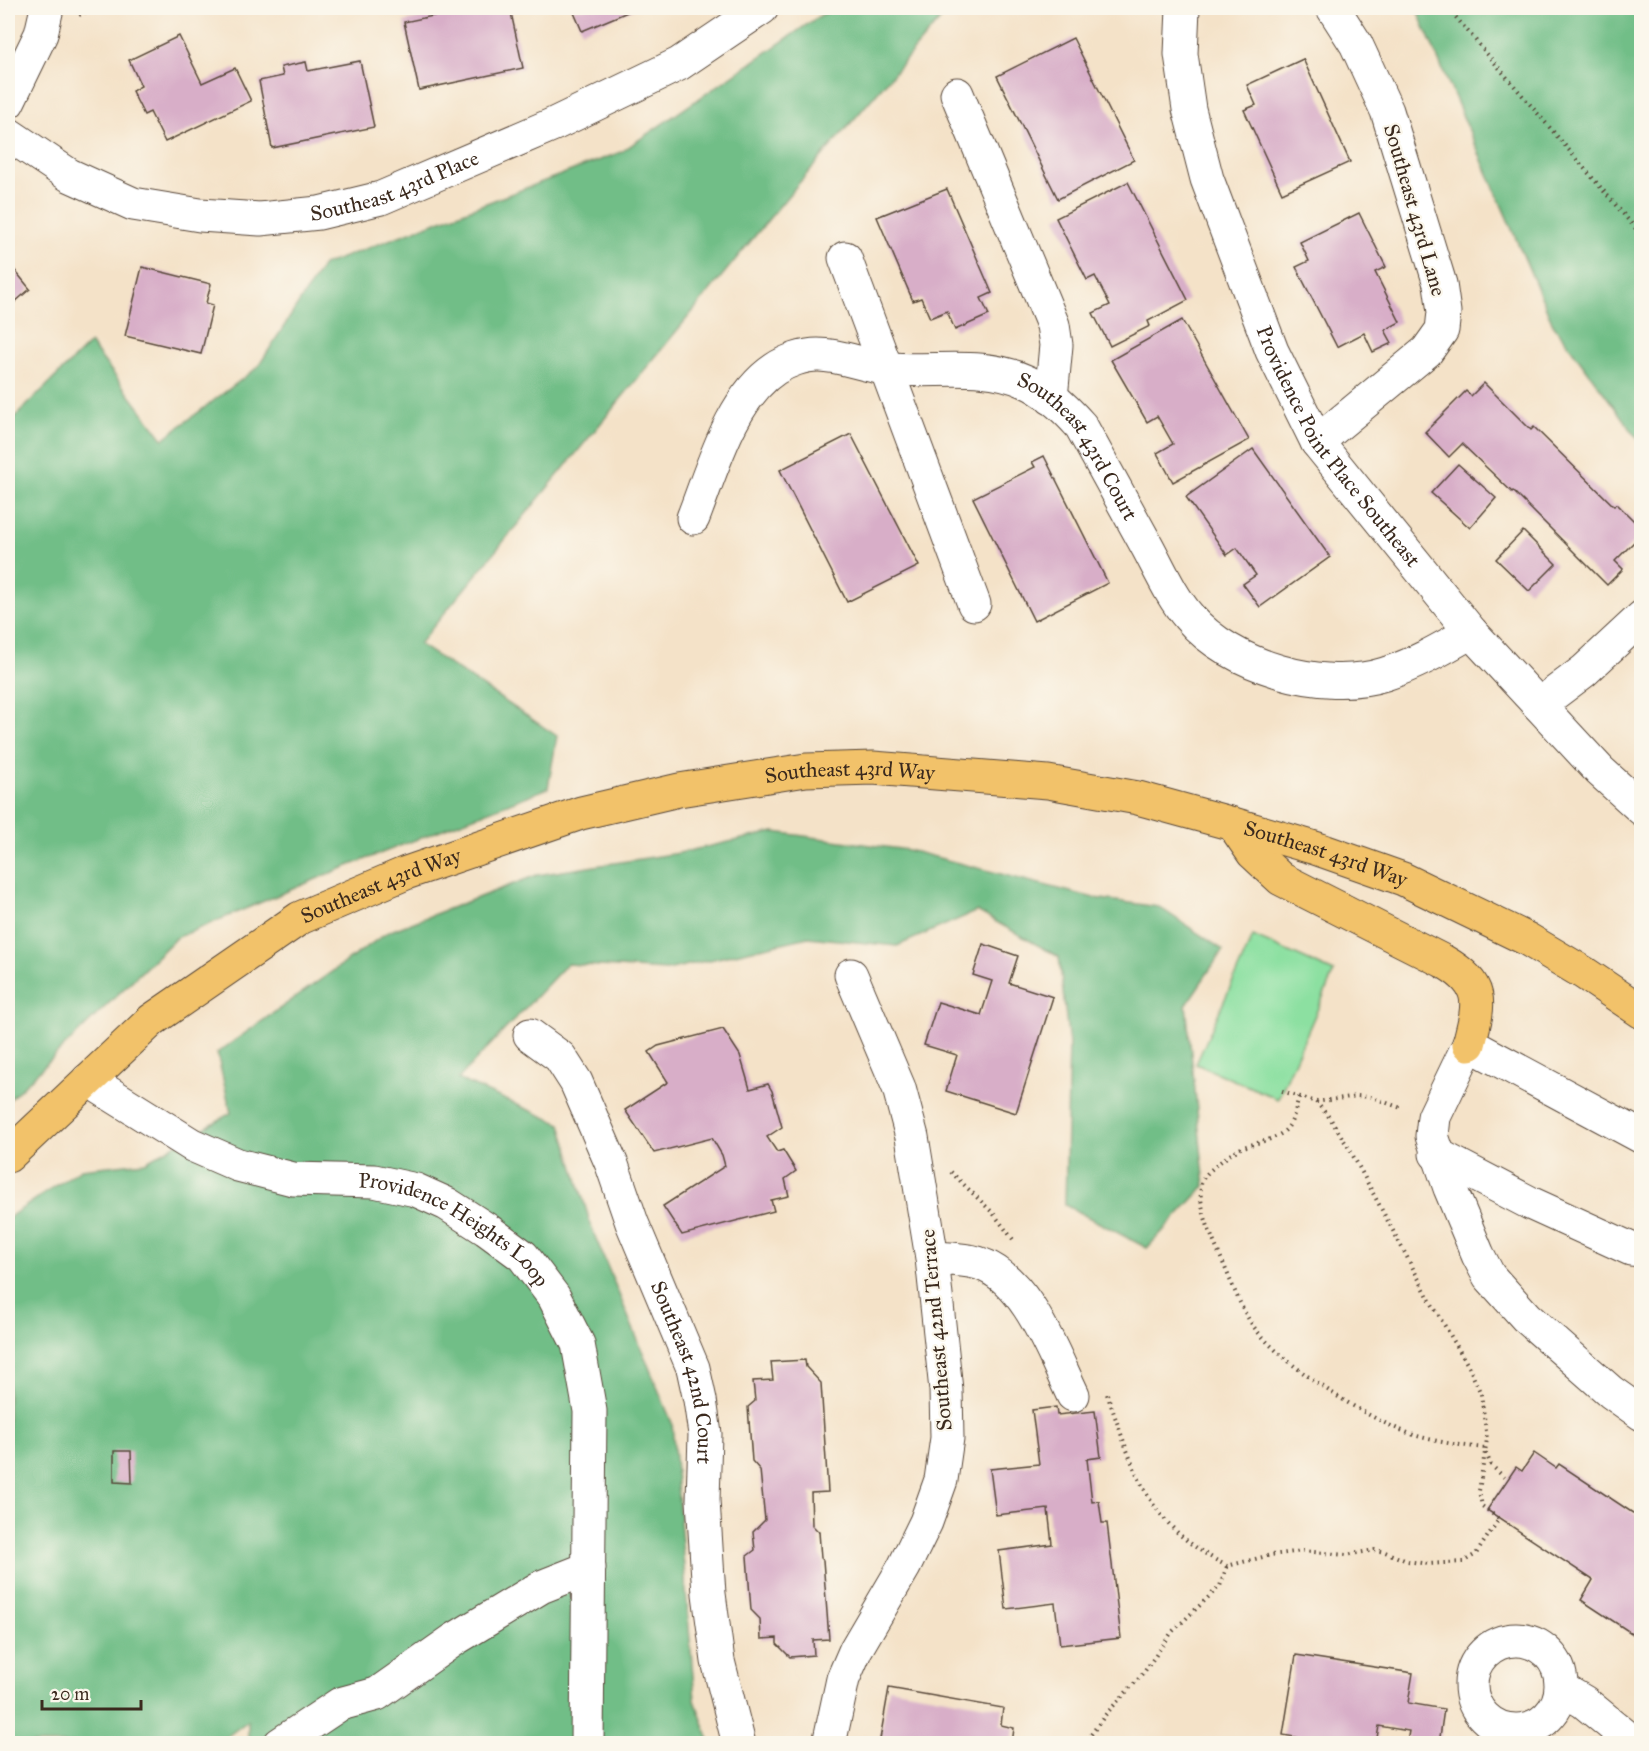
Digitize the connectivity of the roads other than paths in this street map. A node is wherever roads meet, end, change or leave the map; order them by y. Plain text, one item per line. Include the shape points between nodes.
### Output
1 (46, 8) edge
2 (762, 8) edge
3 (1183, 8) edge
4 (1333, 8) edge
5 (957, 94) dead end
6 (8, 102) edge
7 (8, 135) edge
8 (845, 258) dead end
9 (886, 368) junction
10 (1051, 398) junction
11 (1317, 442) junction
12 (693, 518) dead end
13 (974, 604) dead end
14 (1641, 617) edge
15 (1471, 632) junction
16 (1539, 705) junction
17 (1641, 808) edge
18 (1233, 824) junction
19 (851, 975) dead end
20 (1641, 1012) edge
21 (530, 1035) dead end
22 (1469, 1044) junction
23 (88, 1080) junction
24 (1641, 1137) edge
25 (1436, 1154) junction
26 (8, 1156) edge
27 (1641, 1250) edge
28 (932, 1258) junction
29 (1073, 1395) dead end
30 (1641, 1414) edge
31 (589, 1568) junction
32 (1562, 1689) dead end
33 (280, 1743) edge
34 (587, 1743) edge
35 (739, 1743) edge
36 (829, 1743) edge
37 (1635, 1743) edge

1 - 6 street via 41,34
2 - 7 street, Southeast 43rd Place via 680,64 554,124 381,198 319,213 260,219 200,215 133,204 69,175
3 - 11 street, Providence Point Place Southeast via 1181,54 1189,109 1207,179 1272,351
4 - 11 street, Southeast 43rd Lane via 1356,44 1387,111 1440,284 1444,312 1442,330 1427,351
5 - 10 street via 1053,325 1056,345
8 - 9 street
9 - 10 street, Southeast 43rd Court via 996,372 1025,381
9 - 12 street, Southeast 43rd Court via 816,355 776,368 757,384 731,421
9 - 13 street
10 - 15 street, Southeast 43rd Court via 1081,426 1181,606 1203,632 1231,651 1270,669 1303,678 1345,680 1383,675 1419,661
11 - 15 street, Providence Point Place Southeast
14 - 16 street via 1584,671
15 - 16 street, Providence Point Place Southeast
16 - 17 street, Providence Point Place Southeast via 1600,771
18 - 20 main road, Southeast 43rd Way via 1403,879 1527,939
18 - 22 main road via 1253,853 1281,879 1465,975 1477,1000
18 - 23 main road, Southeast 43rd Way via 1138,798 1048,782 894,769 806,770 679,790 548,824 406,873 300,918 152,1020
19 - 28 street, Southeast 42nd Terrace via 899,1088
21 - 35 street, Southeast 42nd Court via 560,1057 576,1083 693,1368 705,1434 703,1500 709,1594 718,1661
22 - 24 street
22 - 25 street via 1434,1117 1432,1136
23 - 26 main road, Southeast 43rd Way
23 - 31 street, Providence Heights Loop via 192,1145 238,1165 293,1179 374,1181 417,1190 447,1204 523,1256 554,1297 578,1344 590,1411
25 - 27 street via 1530,1203
25 - 30 street via 1489,1276 1526,1317
28 - 29 street via 979,1264 1018,1291 1035,1315
28 - 36 street, Southeast 42nd Terrace via 946,1390 947,1438 941,1480 904,1567 843,1679
31 - 33 street via 541,1587 377,1694 340,1704
31 - 34 street, Providence Heights Loop
32 - 37 street

